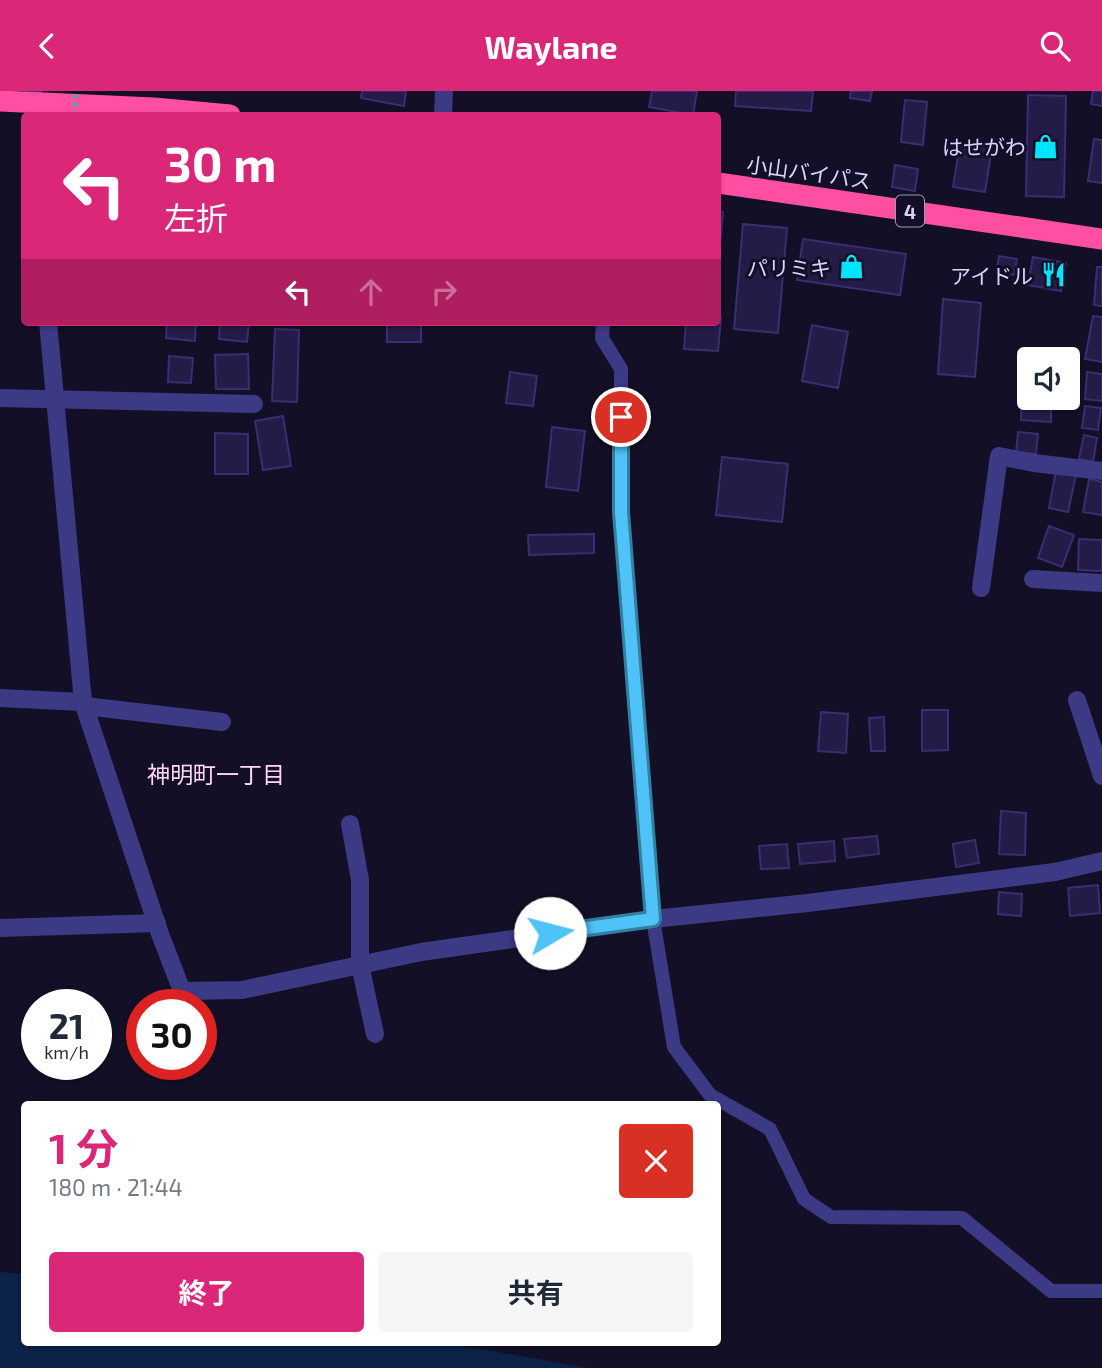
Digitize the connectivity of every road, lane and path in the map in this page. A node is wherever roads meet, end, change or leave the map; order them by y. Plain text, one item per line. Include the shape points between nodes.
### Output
1 (75, 91) edge
2 (444, 91) edge
3 (0, 101) edge
4 (33, 103) edge
5 (75, 112) edge
6 (197, 112) edge
7 (443, 112) edge
8 (721, 183) edge
9 (1102, 239) edge
10 (48, 326) edge
11 (603, 326) edge
12 (0, 397) edge
13 (54, 400) junction
14 (254, 404) dead end
15 (1102, 471) edge
16 (1033, 579) dead end
17 (1102, 583) edge
18 (981, 588) dead end
19 (0, 698) edge
20 (1077, 700) dead end
21 (84, 704) junction
22 (222, 722) dead end
23 (1102, 776) edge
24 (350, 824) dead end
25 (1102, 861) edge
26 (653, 919) junction
27 (157, 923) junction
28 (0, 928) edge
29 (360, 965) junction
30 (376, 1034) dead end
31 (721, 1101) edge
32 (721, 1101) edge
33 (1102, 1291) edge

1 - 5 path, bridge
2 - 7 street
3 - 4 highway
4 - 6 highway
8 - 9 highway, 小山バイパス / 4
10 - 13 street
11 - 26 lane via 602,338 621,369 621,512
12 - 13 street
13 - 14 street
13 - 21 street
15 - 18 street via 999,456
16 - 17 street
19 - 21 street
20 - 23 street
21 - 22 street
21 - 27 street
24 - 29 street via 360,880
25 - 26 street via 1055,872
26 - 29 street
26 - 32 lane via 674,1047 710,1095
27 - 28 street
27 - 29 street via 182,991 242,991
29 - 30 street
31 - 33 lane via 770,1129 804,1199 831,1217 962,1218 1051,1291

